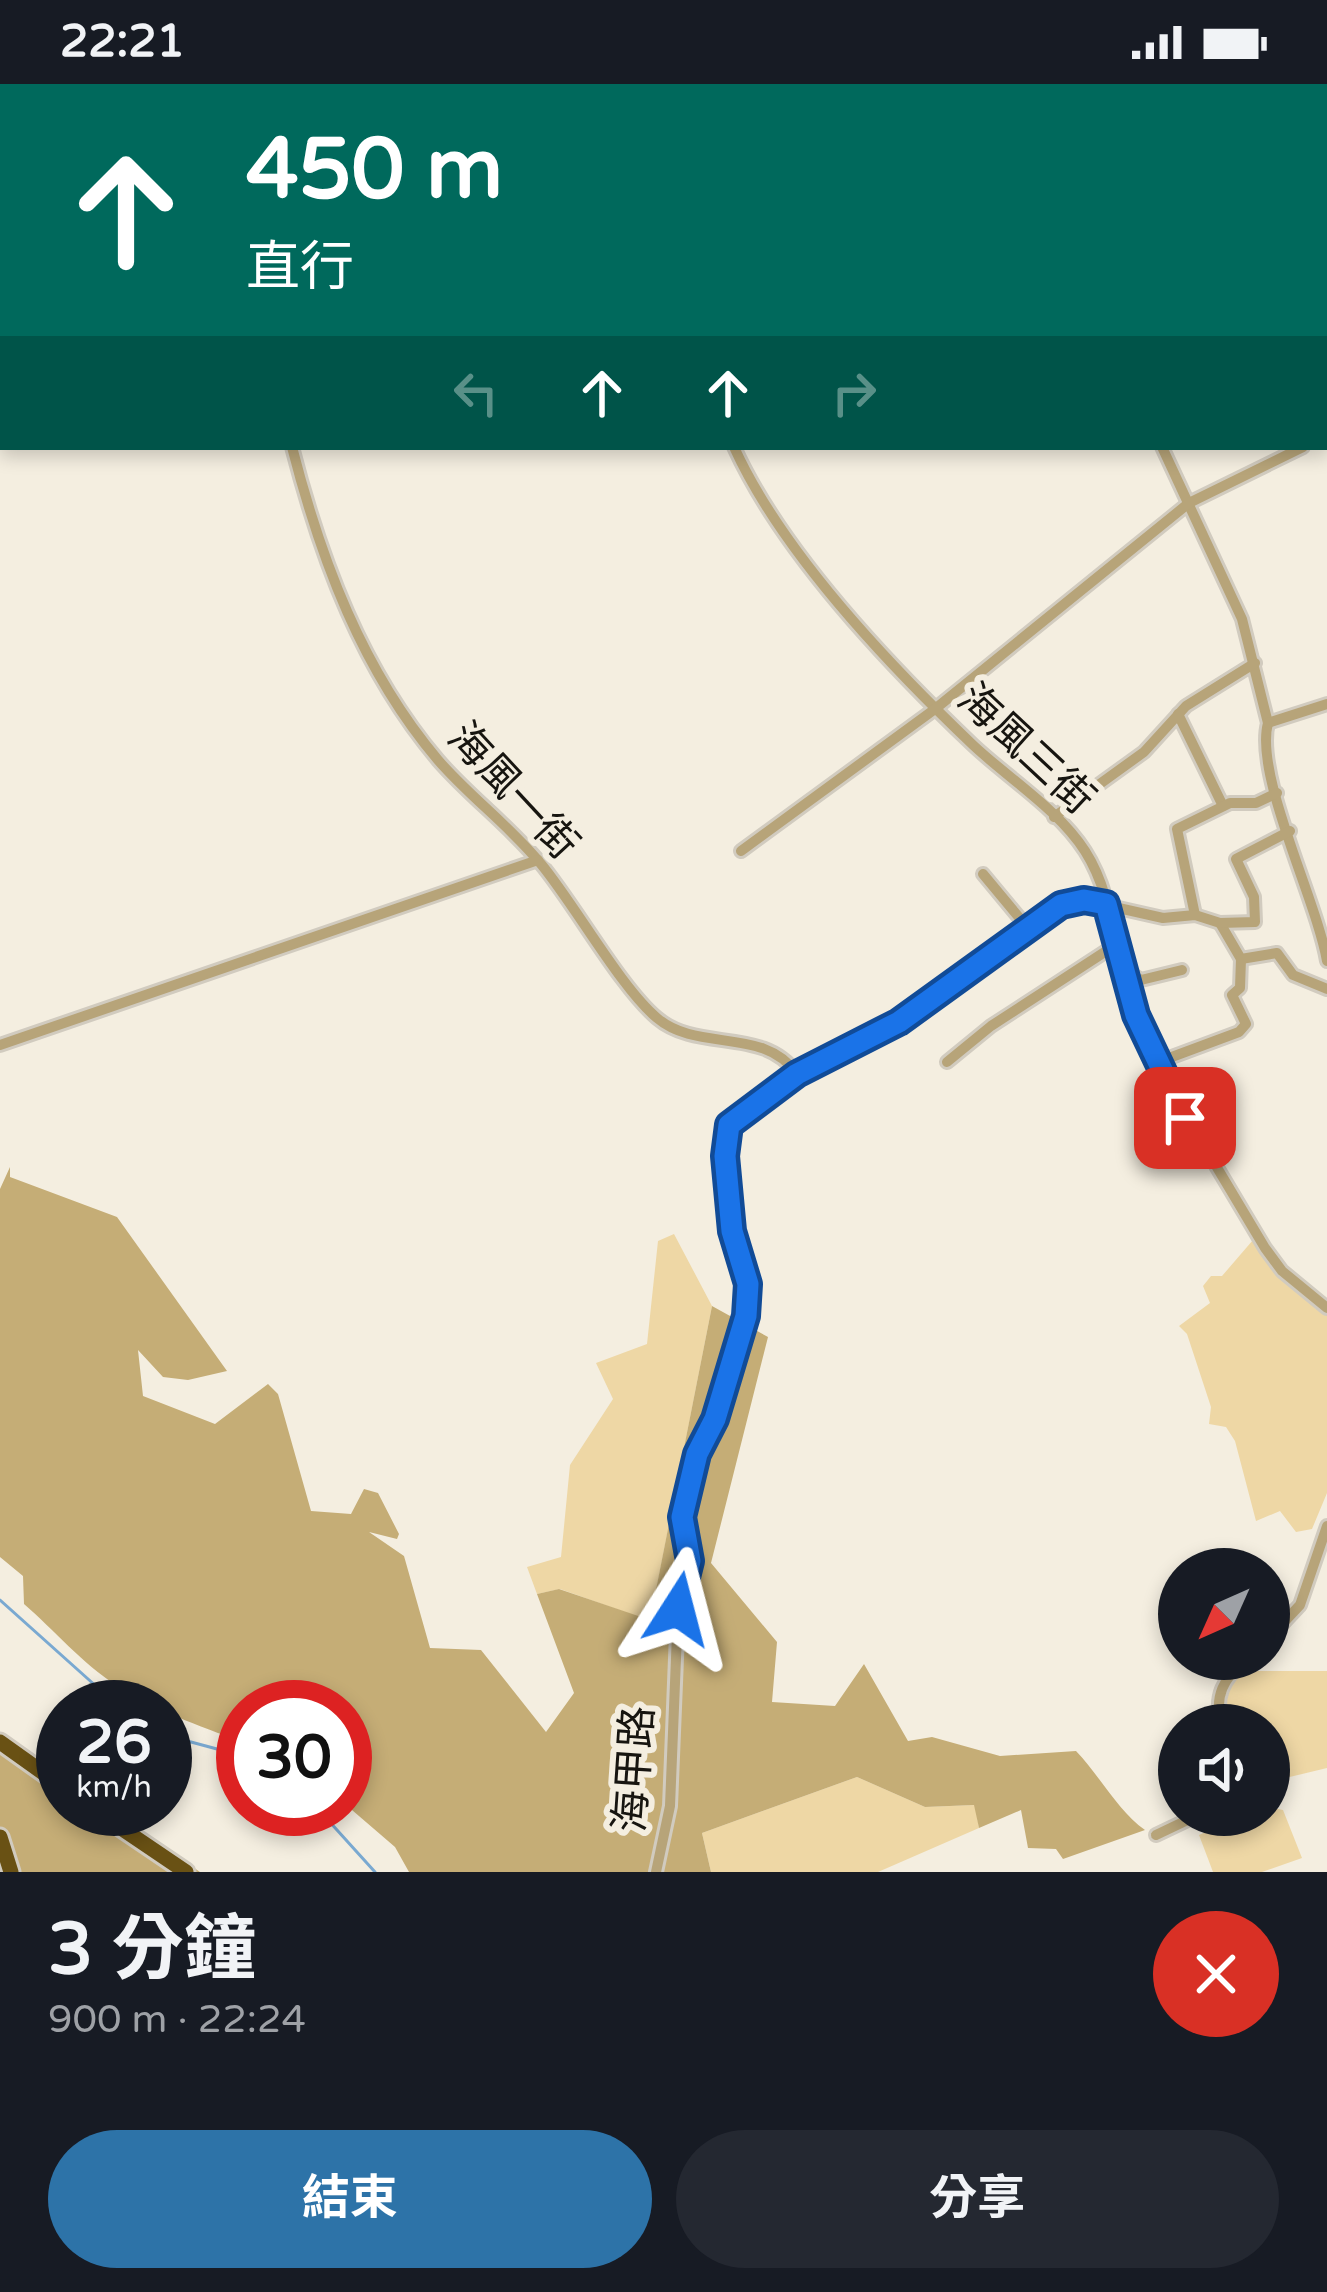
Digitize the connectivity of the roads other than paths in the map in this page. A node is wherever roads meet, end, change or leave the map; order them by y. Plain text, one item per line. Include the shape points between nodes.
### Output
1 (293, 450) edge
2 (736, 450) edge
3 (1164, 450) edge
4 (1298, 450) edge
5 (1190, 503) junction
6 (1255, 663) junction
7 (1327, 704) edge
8 (935, 709) junction
9 (1178, 714) junction
10 (1268, 723) junction
11 (1277, 793) junction
12 (1223, 806) junction
13 (1054, 817) junction
14 (1290, 831) junction
15 (740, 851) dead end
16 (538, 860) junction
17 (983, 874) dead end
18 (1106, 904) junction
19 (1195, 915) junction
20 (1220, 923) junction
21 (1027, 927) junction
22 (1118, 944) junction
23 (1241, 959) junction
24 (1327, 961) edge
25 (1124, 970) junction
26 (1182, 970) dead end
27 (1327, 988) edge
28 (0, 1045) edge
29 (1161, 1060) junction
30 (947, 1062) dead end
31 (797, 1074) junction
32 (1326, 1306) edge
33 (1327, 1526) edge
34 (1290, 1616) edge
35 (0, 1742) edge
36 (36, 1768) edge
37 (133, 1836) edge
38 (0, 1837) edge
39 (11, 1872) edge
40 (186, 1872) edge
41 (656, 1872) edge

1 - 16 street, 海風一街 via 318,546 398,710 477,804
2 - 8 street, 海風三街 via 808,560
3 - 5 street
4 - 5 street
5 - 6 street
5 - 8 street
6 - 9 street
6 - 10 street
7 - 10 street
8 - 13 street, 海風三街
8 - 15 street
9 - 12 street
9 - 13 street via 1144,752
10 - 11 street
11 - 12 street
11 - 14 street
12 - 19 street via 1177,829
13 - 18 street, 海風三街 via 1087,854
14 - 20 street via 1236,859 1254,897 1255,922
14 - 24 street
16 - 28 street
16 - 31 street, 海風一街 via 652,1014 682,1032 770,1048
17 - 21 street
18 - 19 street via 1163,919
18 - 21 street via 1061,905
18 - 22 street, 海風三街
19 - 20 street
20 - 23 street
21 - 31 street via 874,1039
22 - 25 street, 海風三街
22 - 30 street
23 - 27 street via 1276,953 1293,975
23 - 29 street via 1240,988 1232,995 1246,1024
25 - 26 street via 1141,980
25 - 29 street, 海風三街 via 1136,1015
29 - 32 street, 海風三街 via 1204,1154 1265,1248
31 - 41 street, 海甲路 via 729,1125 732,1231 748,1284 746,1316 682,1517 690,1561 678,1609 670,1806
33 - 34 street
35 - 36 highway
37 - 40 highway
38 - 39 highway

